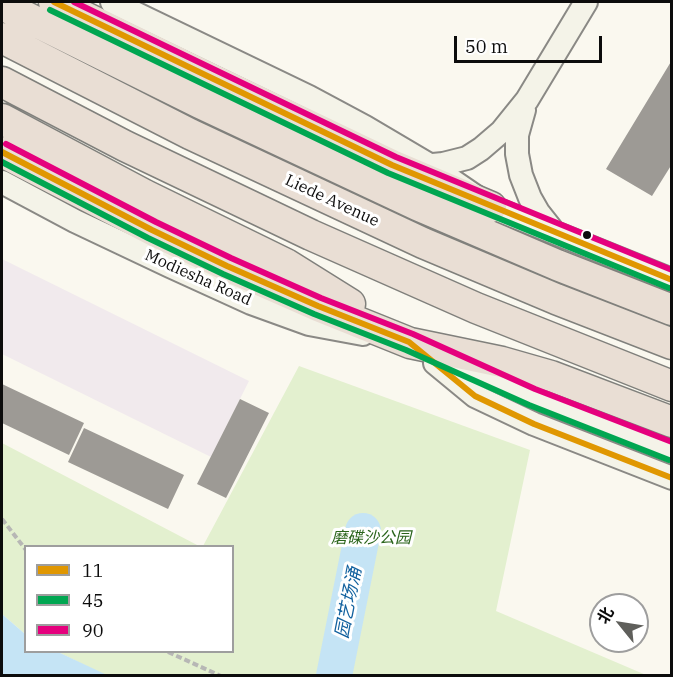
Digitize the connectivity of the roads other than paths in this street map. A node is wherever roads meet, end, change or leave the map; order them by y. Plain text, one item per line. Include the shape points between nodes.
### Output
1 (54, 2) edge
2 (112, 2) edge
3 (586, 2) edge
4 (2, 5) edge
5 (2, 38) edge
6 (2, 82) edge
7 (527, 100) junction
8 (2, 119) edge
9 (2, 152) edge
10 (392, 165) junction
11 (431, 166) junction
12 (2, 182) edge
13 (491, 207) junction
14 (553, 231) junction
15 (672, 280) edge
16 (672, 310) edge
17 (410, 343) junction
18 (672, 344) edge
19 (672, 386) edge
20 (672, 422) edge
21 (672, 452) edge
22 (672, 478) edge

1 - 10 highway
2 - 11 street via 309,97
3 - 7 street
4 - 16 highway via 417,205
5 - 18 highway, Liede Avenue via 190,134 423,243
6 - 19 highway via 311,235 476,308
7 - 11 street via 481,149 467,158
7 - 14 street via 517,135 521,175 538,212
8 - 17 highway via 286,264
9 - 17 highway via 227,266
10 - 11 street
10 - 13 highway
11 - 13 street
12 - 17 street, Modiesha Road via 75,221 251,303 309,324
13 - 14 street
14 - 15 street
17 - 20 highway via 551,376
17 - 21 street, Modiesha Road
17 - 22 street via 475,396 534,424

